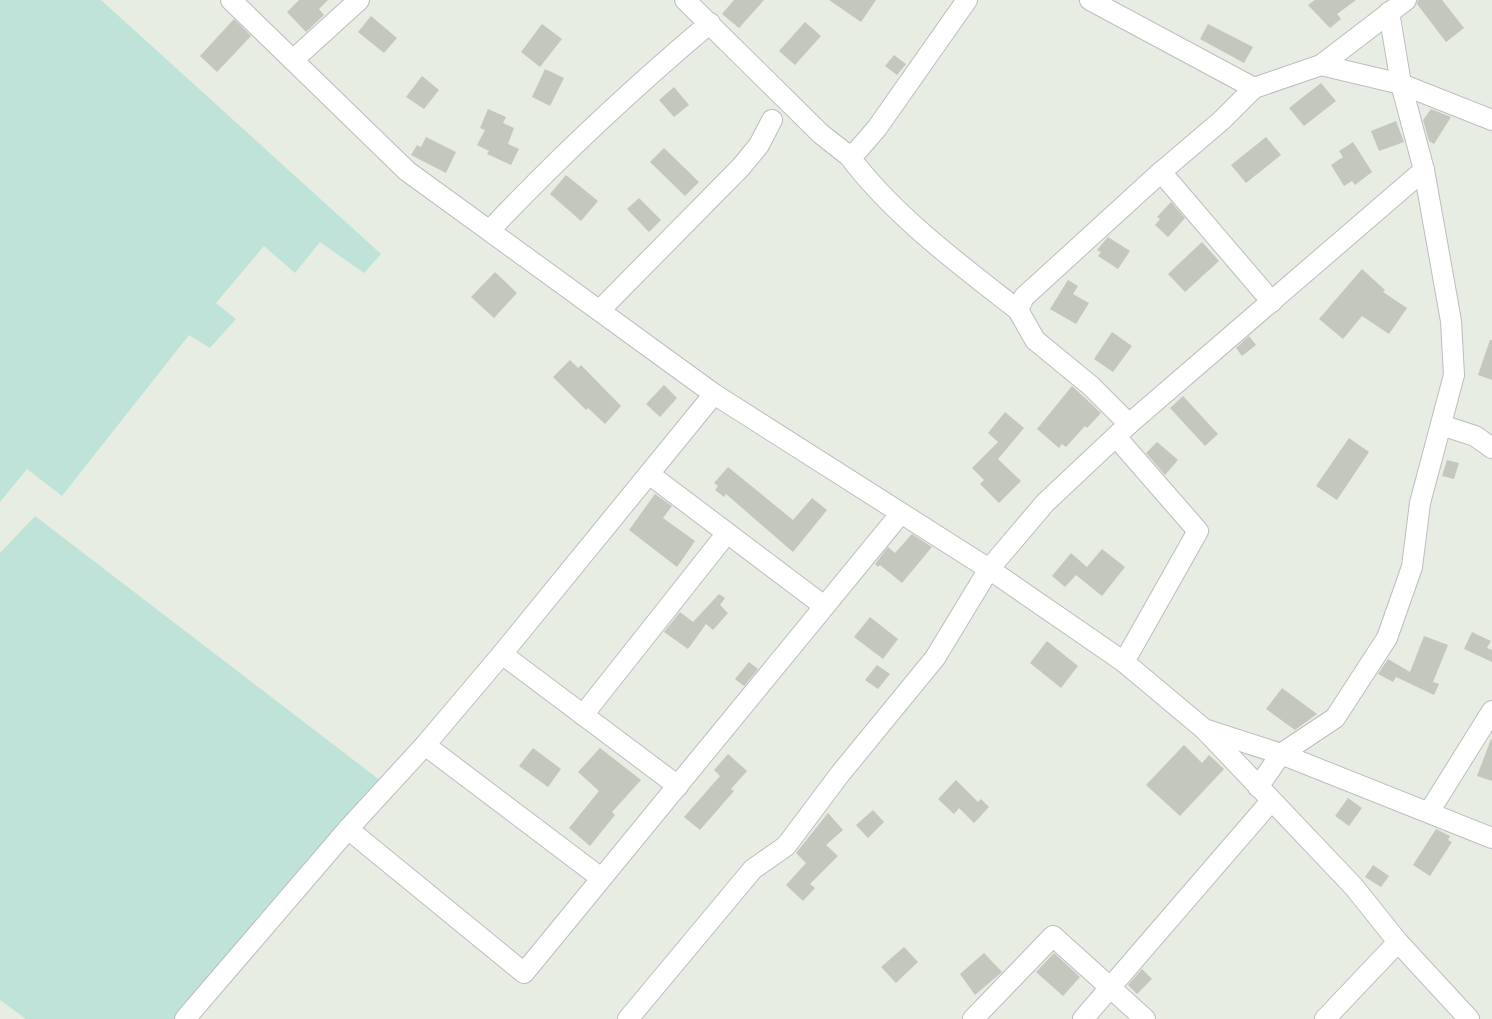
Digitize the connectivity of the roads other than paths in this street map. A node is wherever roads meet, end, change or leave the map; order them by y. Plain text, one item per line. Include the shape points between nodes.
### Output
1 (231, 0) edge
2 (359, 0) edge
3 (685, 0) edge
4 (967, 0) edge
5 (1090, 0) edge
6 (1406, 0) edge
7 (1389, 12) junction
8 (710, 23) junction
9 (293, 60) junction
10 (1321, 64) junction
11 (1401, 84) junction
12 (1254, 88) junction
13 (772, 120) dead end
14 (1492, 120) edge
15 (849, 156) junction
16 (1424, 170) junction
17 (1161, 172) junction
18 (490, 230) junction
19 (1272, 302) junction
20 (600, 310) junction
21 (1018, 310) junction
22 (714, 394) junction
23 (1441, 425) junction
24 (1123, 431) junction
25 (1492, 448) edge
26 (649, 474) junction
27 (901, 513) junction
28 (727, 533) junction
29 (989, 569) junction
30 (824, 606) junction
31 (502, 654) junction
32 (1124, 662) junction
33 (1492, 711) edge
34 (583, 715) junction
35 (1204, 729) junction
36 (425, 745) junction
37 (1281, 754) junction
38 (678, 786) junction
39 (1258, 787) junction
40 (1271, 801) junction
41 (1429, 812) junction
42 (348, 829) junction
43 (1492, 838) edge
44 (601, 878) junction
45 (1398, 942) junction
46 (1111, 987) junction
47 (630, 1018) edge
48 (185, 1019) edge
49 (973, 1019) edge
50 (1083, 1019) edge
51 (1145, 1019) edge
52 (1324, 1019) edge
53 (1469, 1019) edge

1 - 9 street
2 - 9 street
3 - 8 street
4 - 15 street via 877,128
5 - 12 street
6 - 7 street
7 - 10 street
7 - 11 street
8 - 15 street via 821,134
8 - 18 street via 559,158
9 - 18 street via 407,171
10 - 11 street
10 - 12 street
11 - 14 street
11 - 16 street
12 - 17 street
13 - 20 street via 759,145 741,166
15 - 21 street via 878,191
16 - 19 street
16 - 23 street via 1451,321 1454,375
17 - 19 street
17 - 21 street via 1024,297
18 - 20 street
19 - 24 street
20 - 22 street
21 - 24 street via 1035,340 1091,386
22 - 26 street
22 - 27 street
23 - 25 street via 1475,436
23 - 37 street via 1420,504 1412,567 1387,638 1335,718
24 - 29 street via 1045,503
24 - 32 street via 1198,531
26 - 28 street
26 - 31 street
27 - 29 street
27 - 30 street
28 - 30 street
28 - 34 street
29 - 32 street
29 - 47 street via 935,658 786,846 746,876
30 - 38 street
31 - 34 street
31 - 36 street
32 - 35 street
33 - 41 street
34 - 38 street
35 - 37 street
35 - 39 street
36 - 42 street
36 - 44 street
37 - 39 street
37 - 41 street
38 - 44 street
39 - 40 street
40 - 45 street via 1354,887
40 - 46 street
41 - 43 street
42 - 44 street via 524,973
42 - 48 street
45 - 52 street
45 - 53 street
46 - 49 street via 1053,936
46 - 50 street
46 - 51 street

